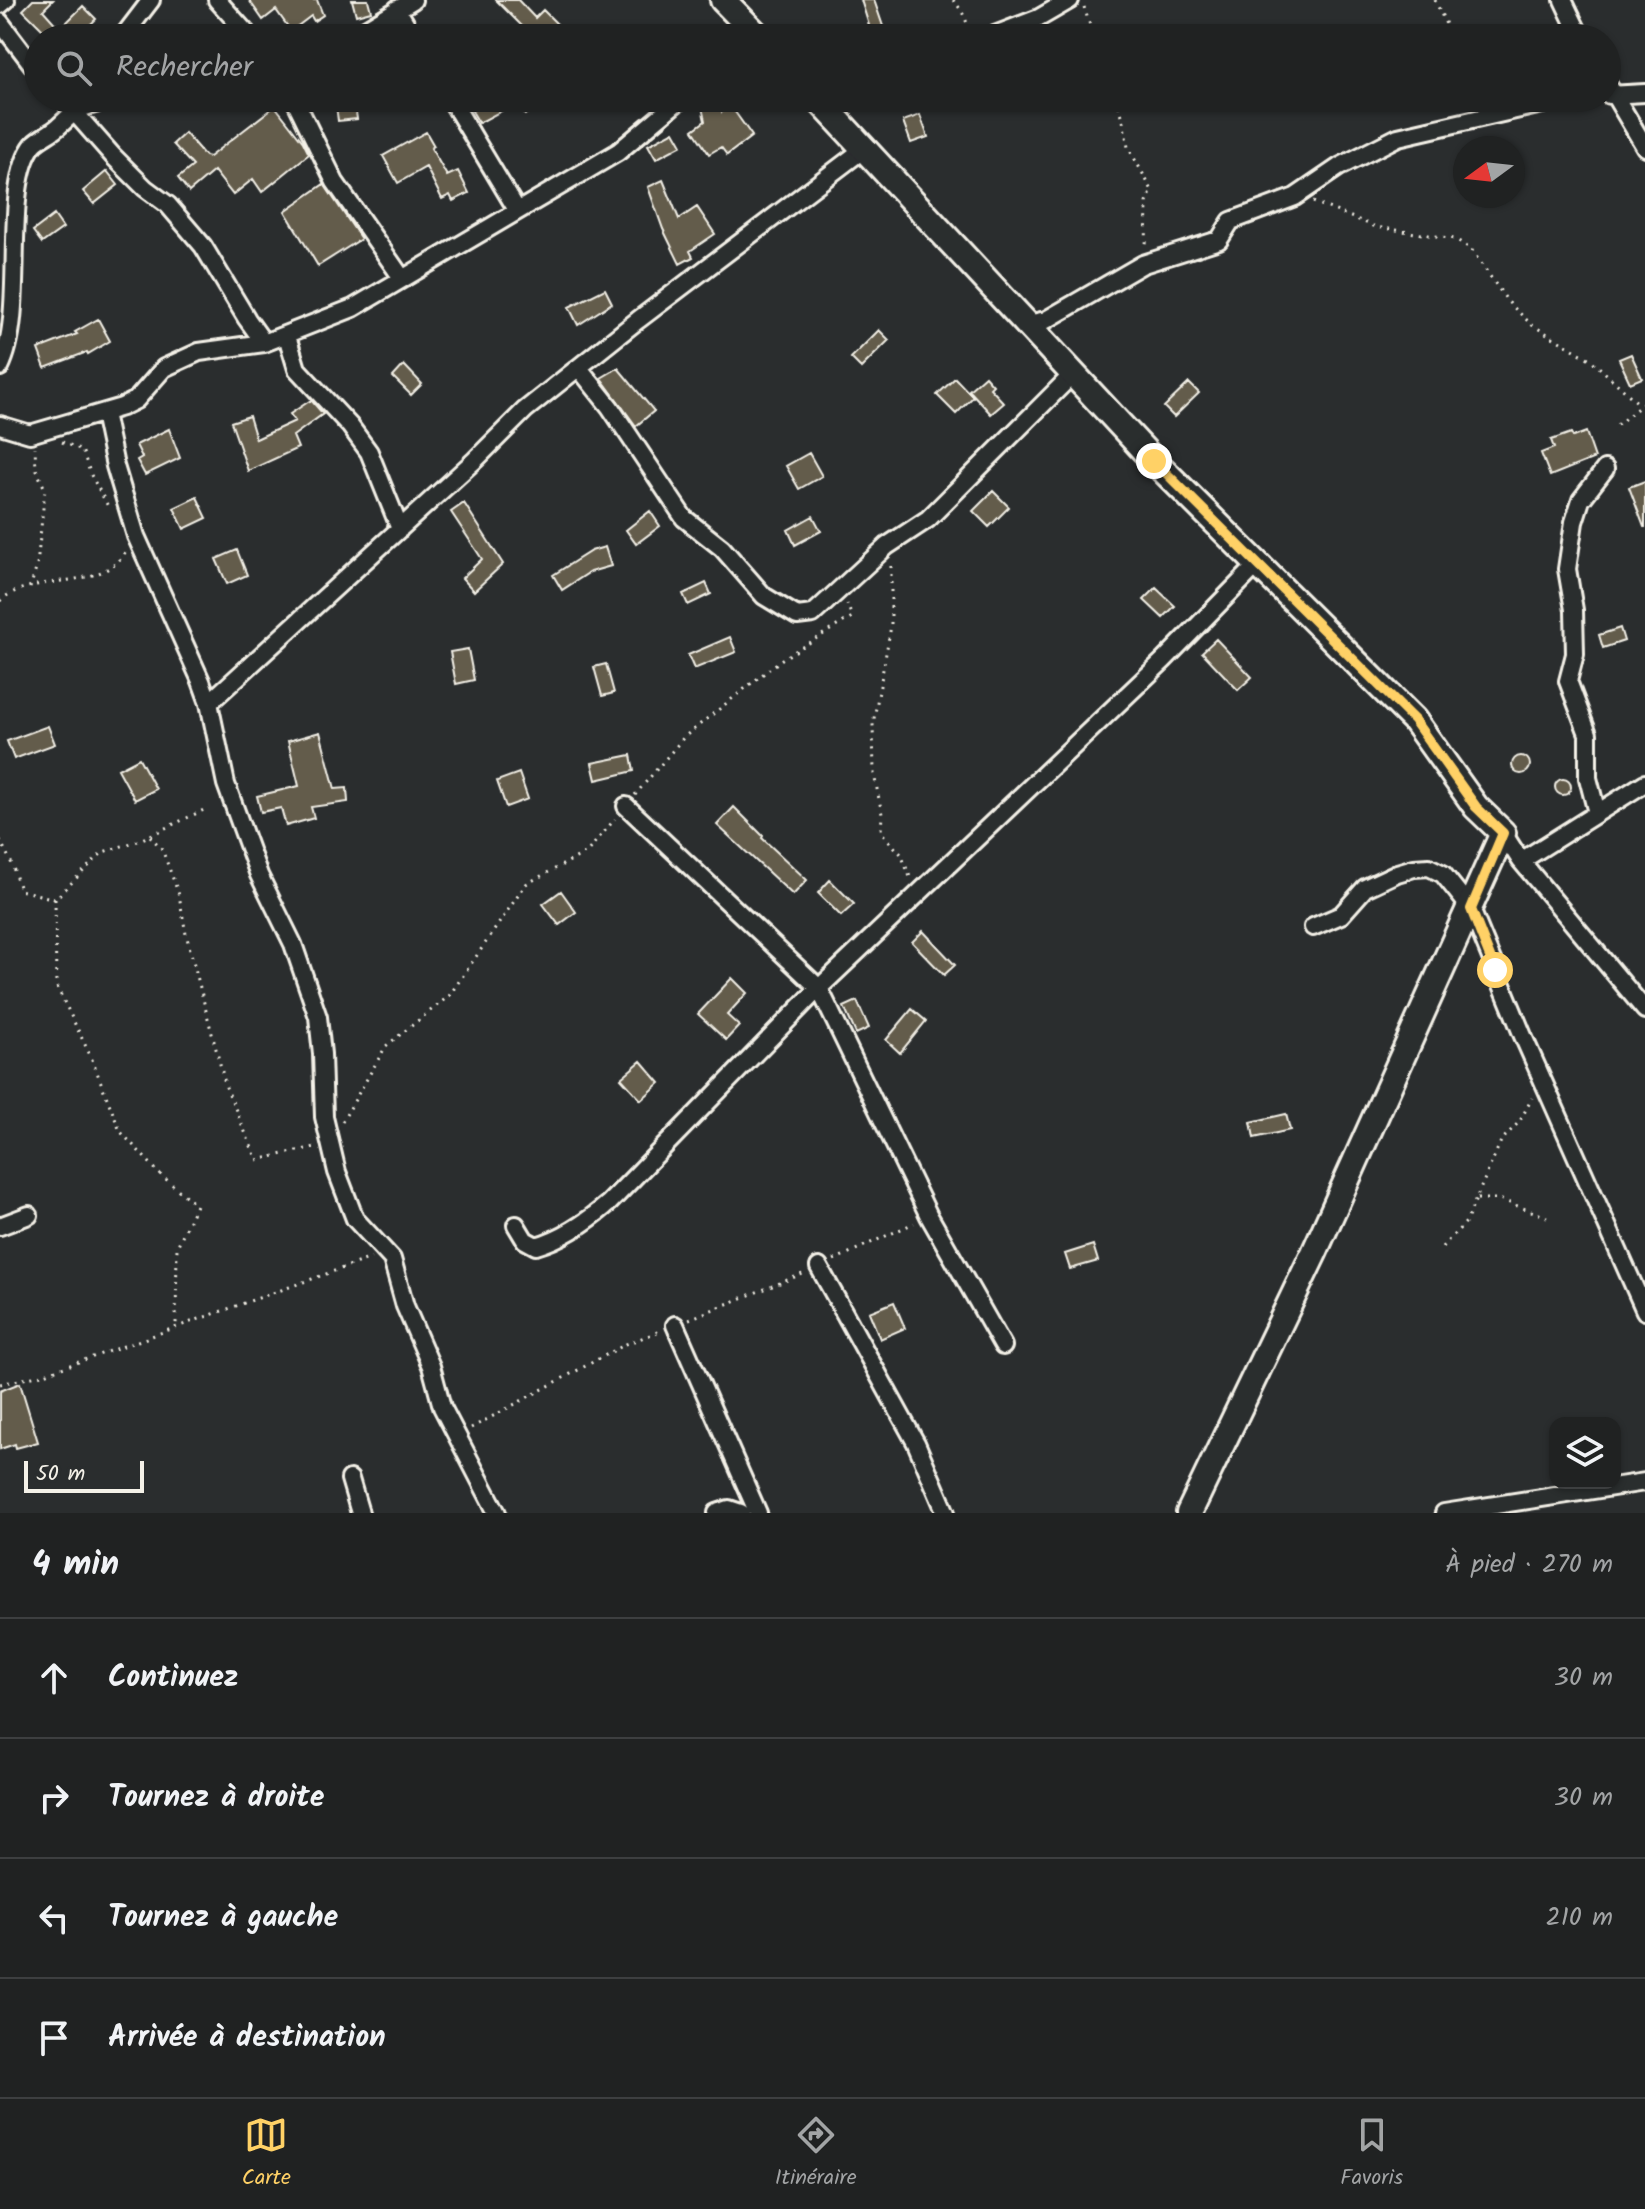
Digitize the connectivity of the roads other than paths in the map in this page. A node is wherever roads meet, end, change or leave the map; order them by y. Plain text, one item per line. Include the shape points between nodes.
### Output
1 (6, 0) edge
2 (151, 0) edge
3 (217, 0) edge
4 (413, 0) edge
5 (723, 0) edge
6 (1070, 0) edge
7 (1563, 0) edge
8 (0, 5) edge
9 (397, 9) junction
10 (0, 22) edge
11 (133, 24) edge
12 (238, 24) edge
13 (373, 24) edge
14 (406, 24) edge
15 (746, 24) edge
16 (1023, 24) edge
17 (1574, 24) edge
18 (24, 54) edge
19 (1621, 92) edge
20 (1645, 93) edge
21 (1621, 109) edge
22 (65, 112) edge
23 (75, 112) edge
24 (98, 112) edge
25 (301, 112) edge
26 (458, 112) edge
27 (665, 112) edge
28 (837, 112) edge
29 (1507, 112) edge
30 (100, 140) junction
31 (1645, 147) edge
32 (865, 148) junction
33 (517, 210) junction
34 (402, 278) junction
35 (1028, 324) junction
36 (287, 336) junction
37 (264, 343) junction
38 (0, 367) edge
39 (579, 368) junction
40 (1074, 373) junction
41 (104, 413) junction
42 (0, 425) edge
43 (1605, 469) dead end
44 (400, 529) junction
45 (1258, 564) junction
46 (209, 703) junction
47 (1645, 783) edge
48 (626, 806) road end
49 (1597, 813) junction
50 (1503, 833) junction
51 (1521, 861) junction
52 (1471, 909) junction
53 (1313, 927) dead end
54 (819, 988) junction
55 (1645, 1010) edge
56 (29, 1215) dead end
57 (516, 1225) dead end
58 (0, 1226) edge
59 (819, 1267) dead end
60 (1645, 1311) edge
61 (675, 1325) dead end
62 (1003, 1346) dead end
63 (350, 1479) dead end
64 (1645, 1482) edge
65 (360, 1513) edge
66 (497, 1513) edge
67 (717, 1513) edge
68 (741, 1513) edge
69 (758, 1513) edge
70 (946, 1513) edge
71 (1189, 1513) edge
72 (1444, 1513) edge

1 - 8 street
2 - 11 street
3 - 12 street
4 - 9 street
5 - 15 street
6 - 16 street
7 - 17 street
9 - 13 street
9 - 14 street
10 - 18 street
19 - 20 street
21 - 31 street
22 - 38 street via 59,126 33,145 22,164 12,217 11,326
23 - 30 street
24 - 30 street
25 - 34 street via 335,182
26 - 33 street
27 - 33 street via 618,152
28 - 32 street
29 - 35 street via 1398,137 1295,197 1231,221 1219,240 1143,264 1046,320
30 - 37 street via 203,246
32 - 35 street
32 - 39 street
33 - 34 street
34 - 36 street via 353,308
35 - 40 street
36 - 37 street
36 - 44 street via 297,369 369,452
37 - 41 street via 199,352 164,368 136,400
39 - 40 street via 684,518 722,548 764,596 803,617 842,590 887,546 928,519
39 - 44 street via 525,410
40 - 45 street
41 - 42 street via 34,432
41 - 46 street via 136,536
43 - 49 street via 1581,500 1567,569 1575,654 1568,681 1588,734 1588,778
44 - 46 street
45 - 50 street via 1414,720 1476,807
45 - 54 street
46 - 66 street via 226,784 318,1017 324,1117 337,1172 355,1219 392,1259 442,1407
47 - 49 street
48 - 54 street
49 - 51 street
50 - 51 street
50 - 52 street
51 - 55 street
52 - 53 street via 1443,874 1429,867 1414,868 1365,888 1341,915
52 - 60 street
52 - 71 street
54 - 57 street via 588,1221 536,1246
54 - 62 street via 929,1216
56 - 58 street
59 - 70 street via 916,1443
61 - 69 street
63 - 65 street
64 - 72 street
67 - 68 street

